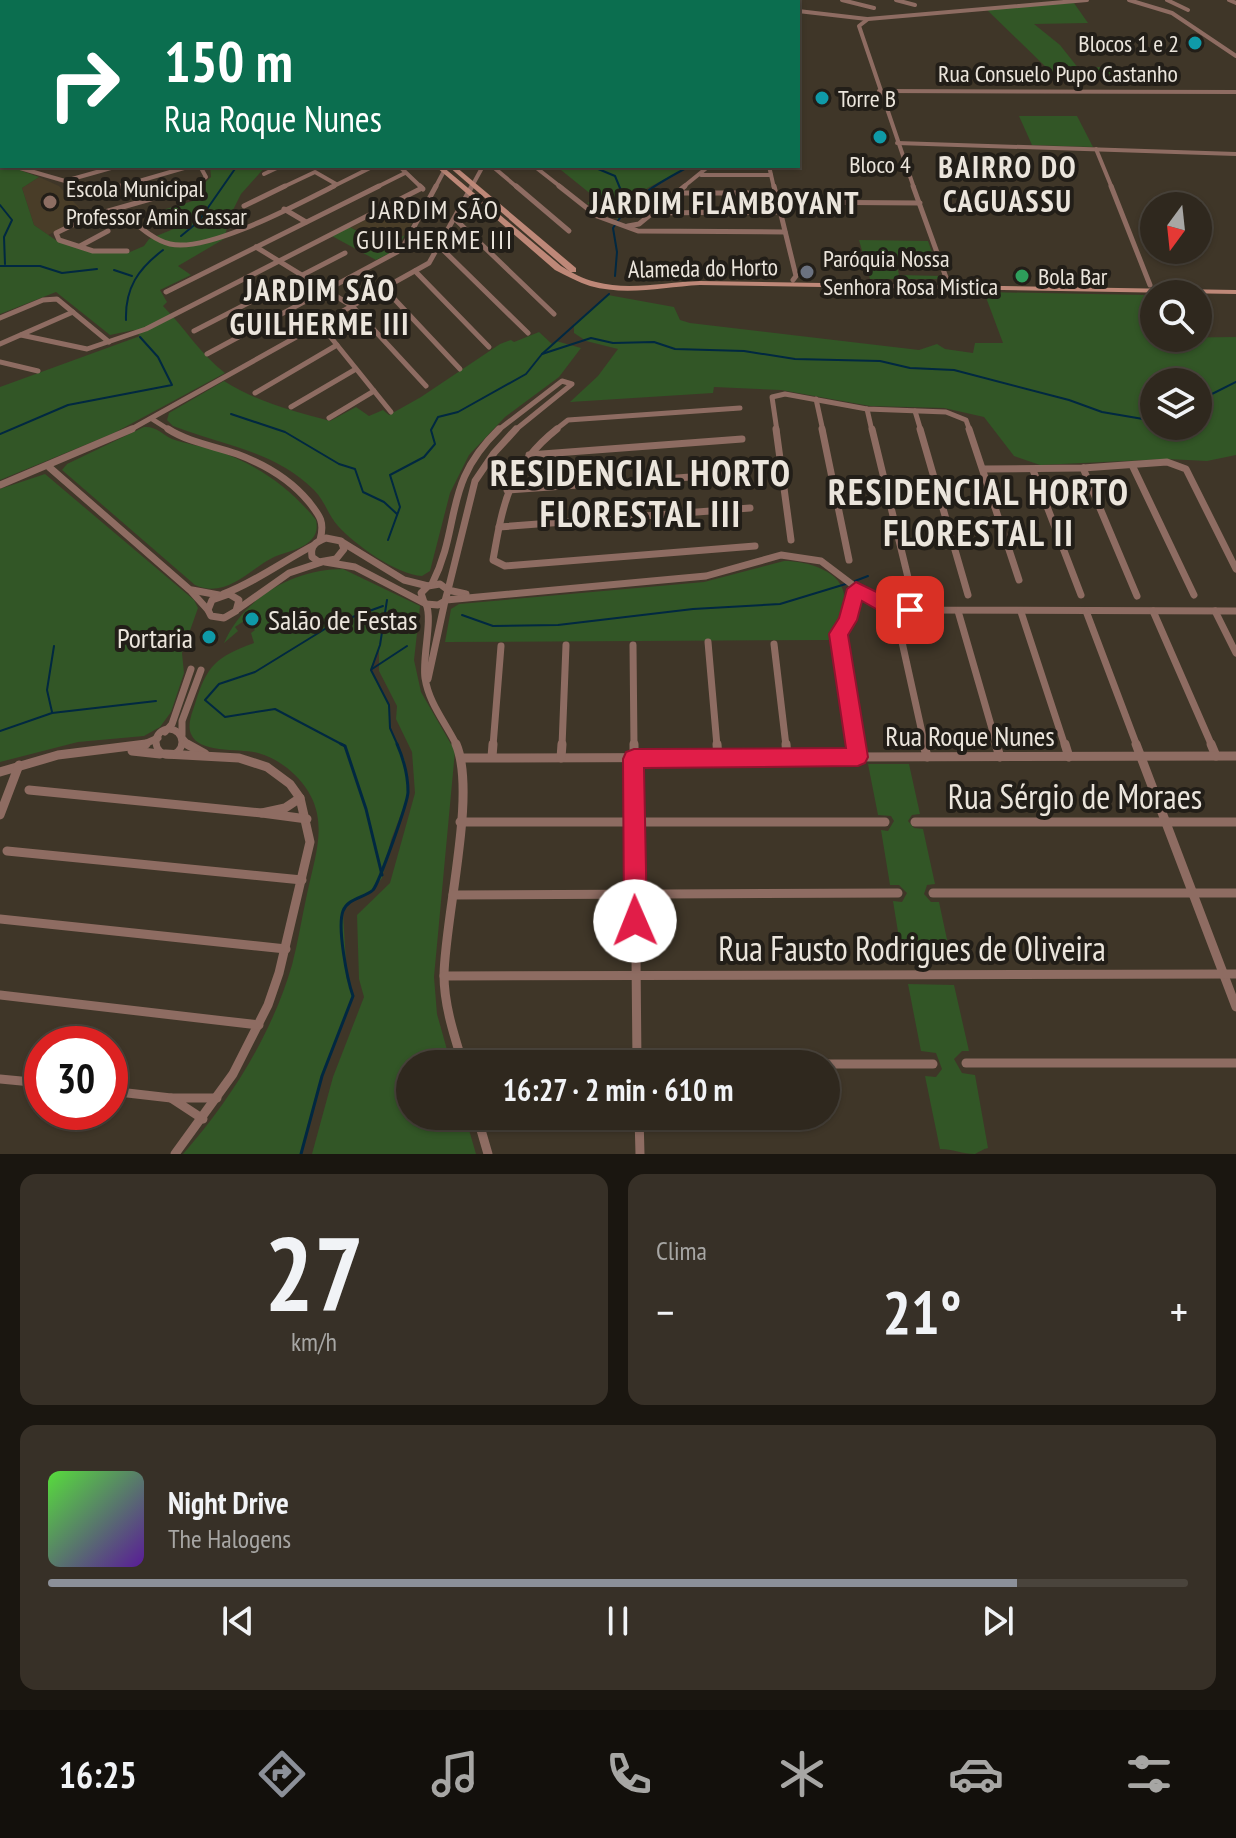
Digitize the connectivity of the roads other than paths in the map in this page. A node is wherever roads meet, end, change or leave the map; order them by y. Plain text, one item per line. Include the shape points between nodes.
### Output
1 (165, 0) edge
2 (195, 0) edge
3 (842, 0) edge
4 (896, 0) edge
5 (1087, 0) edge
6 (1129, 0) edge
7 (1167, 0) edge
8 (1229, 0) edge
9 (1236, 3) edge
10 (915, 5) dead end
11 (874, 8) dead end
12 (1188, 10) dead end
13 (800, 11) edge
14 (829, 15) junction
15 (866, 20) junction
16 (1236, 56) edge
17 (879, 91) junction
18 (1236, 92) edge
19 (897, 143) junction
20 (1096, 149) junction
21 (1233, 154) edge
22 (1236, 165) edge
23 (20, 168) edge
24 (102, 168) edge
25 (184, 168) edge
26 (201, 168) edge
27 (277, 168) edge
28 (370, 168) edge
29 (401, 168) edge
30 (443, 168) edge
31 (444, 168) edge
32 (494, 168) edge
33 (537, 168) edge
34 (707, 168) edge
35 (708, 168) edge
36 (769, 168) edge
37 (481, 170) edge
38 (405, 173) junction
39 (264, 174) dead end
40 (701, 175) junction
41 (719, 175) junction
42 (771, 175) junction
43 (459, 178) junction
44 (439, 183) junction
45 (336, 184) junction
46 (686, 185) junction
47 (422, 188) junction
48 (471, 189) junction
49 (676, 193) junction
50 (695, 193) junction
51 (776, 193) junction
52 (431, 196) junction
53 (84, 197) dead end
54 (464, 202) junction
55 (480, 202) junction
56 (778, 202) junction
57 (920, 203) junction
58 (662, 204) junction
59 (244, 206) dead end
60 (118, 209) junction
61 (284, 209) junction
62 (679, 212) junction
63 (780, 212) junction
64 (651, 213) junction
65 (455, 219) junction
66 (306, 222) junction
67 (463, 227) junction
68 (638, 227) junction
69 (449, 230) junction
70 (108, 231) dead end
71 (569, 231) dead end
72 (785, 232) junction
73 (637, 239) dead end
74 (80, 246) junction
75 (256, 247) junction
76 (440, 247) junction
77 (127, 251) dead end
78 (345, 253) dead end
79 (450, 256) junction
80 (434, 257) junction
81 (278, 261) junction
82 (415, 271) junction
83 (301, 275) junction
84 (793, 280) junction
85 (1148, 280) edge
86 (948, 283) junction
87 (604, 285) junction
88 (1140, 285) edge
89 (1212, 285) edge
90 (1236, 285) edge
91 (384, 288) junction
92 (927, 288) junction
93 (326, 290) junction
94 (166, 292) dead end
95 (1236, 292) edge
96 (352, 306) junction
97 (73, 312) junction
98 (554, 314) dead end
99 (0, 318) edge
100 (320, 324) junction
101 (194, 331) dead end
102 (528, 333) dead end
103 (21, 335) junction
104 (109, 342) junction
105 (0, 344) edge
106 (337, 345) junction
107 (489, 347) dead end
108 (207, 354) dead end
109 (0, 362) edge
110 (356, 369) junction
111 (460, 369) dead end
112 (38, 371) dead end
113 (426, 386) dead end
114 (374, 391) junction
115 (255, 393) dead end
116 (816, 399) junction
117 (826, 401) junction
118 (291, 407) dead end
119 (740, 408) dead end
120 (867, 409) junction
121 (915, 411) junction
122 (391, 412) dead end
123 (820, 414) junction
124 (329, 418) dead end
125 (152, 419) junction
126 (742, 439) dead end
127 (536, 446) junction
128 (559, 453) junction
129 (528, 455) junction
130 (1132, 465) junction
131 (49, 467) junction
132 (1083, 468) junction
133 (983, 469) junction
134 (1033, 470) junction
135 (747, 473) dead end
136 (0, 485) edge
137 (507, 490) junction
138 (750, 508) dead end
139 (499, 527) junction
140 (791, 540) dead end
141 (317, 542) junction
142 (342, 542) junction
143 (755, 546) dead end
144 (849, 560) dead end
145 (324, 562) junction
146 (1236, 569) edge
147 (451, 577) junction
148 (1019, 580) dead end
149 (433, 585) junction
150 (856, 589) junction
151 (190, 590) junction
152 (448, 590) junction
153 (912, 594) dead end
154 (222, 595) junction
155 (485, 595) junction
156 (968, 595) dead end
157 (1081, 595) dead end
158 (1194, 595) dead end
159 (1137, 596) dead end
160 (446, 601) junction
161 (425, 603) junction
162 (238, 609) junction
163 (208, 610) junction
164 (958, 611) junction
165 (1086, 611) junction
166 (1153, 611) junction
167 (1215, 611) junction
168 (1236, 611) edge
169 (1021, 612) junction
170 (708, 642) dead end
171 (902, 642) dead end
172 (774, 644) dead end
173 (566, 645) dead end
174 (633, 645) dead end
175 (501, 646) dead end
176 (1236, 653) edge
177 (428, 681) junction
178 (161, 735) junction
179 (182, 737) junction
180 (114, 749) junction
181 (163, 754) junction
182 (1216, 756) junction
183 (1236, 756) edge
184 (219, 757) junction
185 (492, 757) junction
186 (787, 757) junction
187 (858, 757) junction
188 (927, 757) junction
189 (1000, 757) junction
190 (1069, 757) junction
191 (1140, 757) junction
192 (463, 758) junction
193 (561, 758) junction
194 (718, 758) junction
195 (634, 759) junction
196 (19, 765) junction
197 (0, 772) edge
198 (29, 790) dead end
199 (300, 798) junction
200 (262, 813) junction
201 (0, 815) edge
202 (307, 819) junction
203 (460, 822) junction
204 (885, 822) dead end
205 (915, 822) dead end
206 (1167, 822) junction
207 (1236, 822) edge
208 (634, 823) junction
209 (7, 851) dead end
210 (302, 880) junction
211 (898, 893) dead end
212 (933, 893) dead end
213 (1191, 893) junction
214 (1236, 893) edge
215 (635, 894) junction
216 (453, 895) junction
217 (0, 919) edge
218 (286, 949) junction
219 (636, 974) junction
220 (1223, 974) junction
221 (1236, 974) edge
222 (444, 976) junction
223 (0, 995) edge
224 (1236, 1007) edge
225 (259, 1025) junction
226 (459, 1050) edge
227 (637, 1050) edge
228 (966, 1063) dead end
229 (1236, 1063) edge
230 (840, 1064) edge
231 (933, 1064) dead end
232 (0, 1079) edge
233 (24, 1081) edge
234 (128, 1093) edge
235 (171, 1098) junction
236 (217, 1098) junction
237 (203, 1119) junction
238 (481, 1130) edge
239 (639, 1130) edge
240 (175, 1154) edge
241 (488, 1154) edge
242 (640, 1154) edge

1 - 2 street
3 - 11 street
4 - 10 street
5 - 15 street
6 - 16 street via 1172,13
7 - 12 street
8 - 9 street
13 - 14 street
14 - 15 street
14 - 15 street
15 - 17 street via 859,30
17 - 18 street, Rua Consuelo Pupo Castanho
17 - 19 street
19 - 20 street
19 - 57 street
20 - 21 street
20 - 85 street
21 - 22 street
23 - 24 street via 65,181
25 - 53 street
26 - 60 street via 206,177 194,188
27 - 39 street
28 - 45 street
29 - 38 street
30 - 44 street
31 - 43 main road
32 - 71 street
33 - 68 street via 597,216
34 - 40 street
35 - 41 street
36 - 42 street
37 - 43 main road
37 - 48 street
38 - 47 street
38 - 66 street
40 - 41 street
40 - 46 street
41 - 42 street
42 - 51 street
43 - 44 street
43 - 48 main road
44 - 52 street
45 - 59 street via 315,172
45 - 61 street
46 - 49 street
46 - 50 street
47 - 52 street
47 - 81 street
48 - 54 street
48 - 55 main road
48 - 87 main road via 566,266
49 - 50 street
49 - 58 street
50 - 51 street
51 - 56 street
52 - 93 street via 403,247
54 - 55 street
54 - 65 street
55 - 87 main road via 558,268 576,280
56 - 57 street
56 - 63 street
57 - 86 street
58 - 62 street
58 - 64 street
60 - 61 street via 167,243 181,246 225,237
60 - 74 street via 56,233 59,240
61 - 66 street
62 - 63 street
62 - 64 street
63 - 72 street
64 - 68 street
65 - 67 street
65 - 69 street
66 - 75 street
67 - 69 street
67 - 98 street
68 - 72 street
68 - 73 street
69 - 76 street
70 - 74 street
72 - 84 street
74 - 77 street
75 - 81 street
75 - 94 street
76 - 79 street
76 - 80 street
78 - 83 street
79 - 80 street
79 - 102 street
80 - 82 street
81 - 83 street
81 - 104 street via 157,324
82 - 91 street
82 - 107 street
83 - 93 street
83 - 101 street
84 - 86 main road, Alameda do Horto
84 - 87 main road, Alameda do Horto via 695,277
86 - 88 main road, Alameda do Horto
86 - 92 main road
87 - 92 main road, Alameda do Horto
89 - 90 main road, Alameda do Horto
91 - 96 street
91 - 111 street
92 - 95 main road, Alameda do Horto
93 - 96 street
93 - 108 street
96 - 100 street
96 - 113 street
97 - 99 street via 53,298
97 - 103 street
97 - 104 street
100 - 106 street
100 - 125 street
103 - 104 street via 87,349
103 - 105 street
106 - 110 street
106 - 115 street
109 - 112 street
110 - 114 street
110 - 118 street
114 - 122 street
114 - 124 street
116 - 117 street
116 - 123 street
116 - 140 street via 781,393 771,401
117 - 120 street
117 - 123 street
119 - 127 street via 568,420
120 - 121 street
120 - 153 street
121 - 133 street via 963,417
121 - 156 street
123 - 144 street
125 - 131 street
125 - 141 street via 177,435 240,455 285,479 321,517 324,525
126 - 128 street
127 - 128 street
127 - 129 street
128 - 129 street
129 - 137 street
130 - 132 street
130 - 146 street via 1167,462 1186,469
130 - 158 street
131 - 136 street
131 - 151 street
132 - 134 street
132 - 159 street
133 - 134 street
133 - 148 street
134 - 157 street
135 - 137 street
137 - 139 street
138 - 139 street
139 - 143 street via 493,560 505,566
141 - 142 street
141 - 145 street via 312,557
141 - 154 street
142 - 145 street via 342,555
142 - 149 street via 404,580
145 - 161 street via 355,567
145 - 162 street via 289,573
147 - 149 street
147 - 149 street via 470,498 484,465 508,434 572,384 562,381 516,413 477,453 454,499
147 - 152 street
149 - 152 street
149 - 161 street via 421,593
150 - 155 street via 821,561 781,555 706,576
150 - 164 street via 885,605
150 - 187 street via 838,639
151 - 154 street
151 - 163 street
152 - 155 street
152 - 160 street
154 - 162 street via 238,598
154 - 163 street
155 - 160 street
160 - 161 street
160 - 177 street
161 - 177 street via 429,610 422,650
162 - 163 street via 220,618
164 - 169 street
164 - 189 street
165 - 166 street
165 - 169 street
165 - 191 street
166 - 167 street
166 - 182 street
167 - 168 street
167 - 176 street
169 - 190 street
170 - 194 street
171 - 188 street
172 - 186 street
173 - 193 street
174 - 195 street
175 - 185 street
177 - 192 street via 432,702
178 - 179 street via 173,731
178 - 179 street via 173,721 196,669
178 - 180 street via 143,746
178 - 181 street via 155,747
179 - 181 street via 176,750
179 - 184 street via 194,750
180 - 181 street
180 - 196 street via 78,751
181 - 184 street
182 - 183 street, Rua Roque Nunes
182 - 191 street, Rua Roque Nunes
184 - 199 street via 267,767
185 - 192 street, Rua Roque Nunes
185 - 193 street, Rua Roque Nunes
186 - 187 street, Rua Roque Nunes
186 - 194 street, Rua Roque Nunes
187 - 188 street, Rua Roque Nunes
188 - 189 street, Rua Roque Nunes
189 - 190 street, Rua Roque Nunes
190 - 191 street, Rua Roque Nunes
191 - 206 street
192 - 203 street
193 - 195 street, Rua Roque Nunes
194 - 195 street, Rua Roque Nunes
195 - 208 street
196 - 197 street
196 - 201 street
198 - 200 street
199 - 200 street
199 - 202 street
200 - 202 street
202 - 210 street via 310,842
203 - 208 street
203 - 216 street
204 - 208 street
205 - 206 street, Rua Sérgio de Moraes
206 - 207 street, Rua Sérgio de Moraes
206 - 213 street
208 - 215 street
209 - 210 street
210 - 218 street
211 - 215 street
212 - 213 street
213 - 214 street
213 - 220 street
215 - 216 street
215 - 219 street
216 - 222 street
217 - 218 street
218 - 225 street
219 - 220 street, Rua Fausto Rodrigues de Oliveira
219 - 222 street, Rua Fausto Rodrigues de Oliveira
219 - 227 street
220 - 221 street, Rua Fausto Rodrigues de Oliveira
220 - 224 street
222 - 226 street
223 - 225 street
225 - 236 street
228 - 229 street
230 - 231 street
232 - 233 street
234 - 235 street
235 - 236 street
235 - 237 street
236 - 237 street
237 - 240 street
238 - 241 street
239 - 242 street

